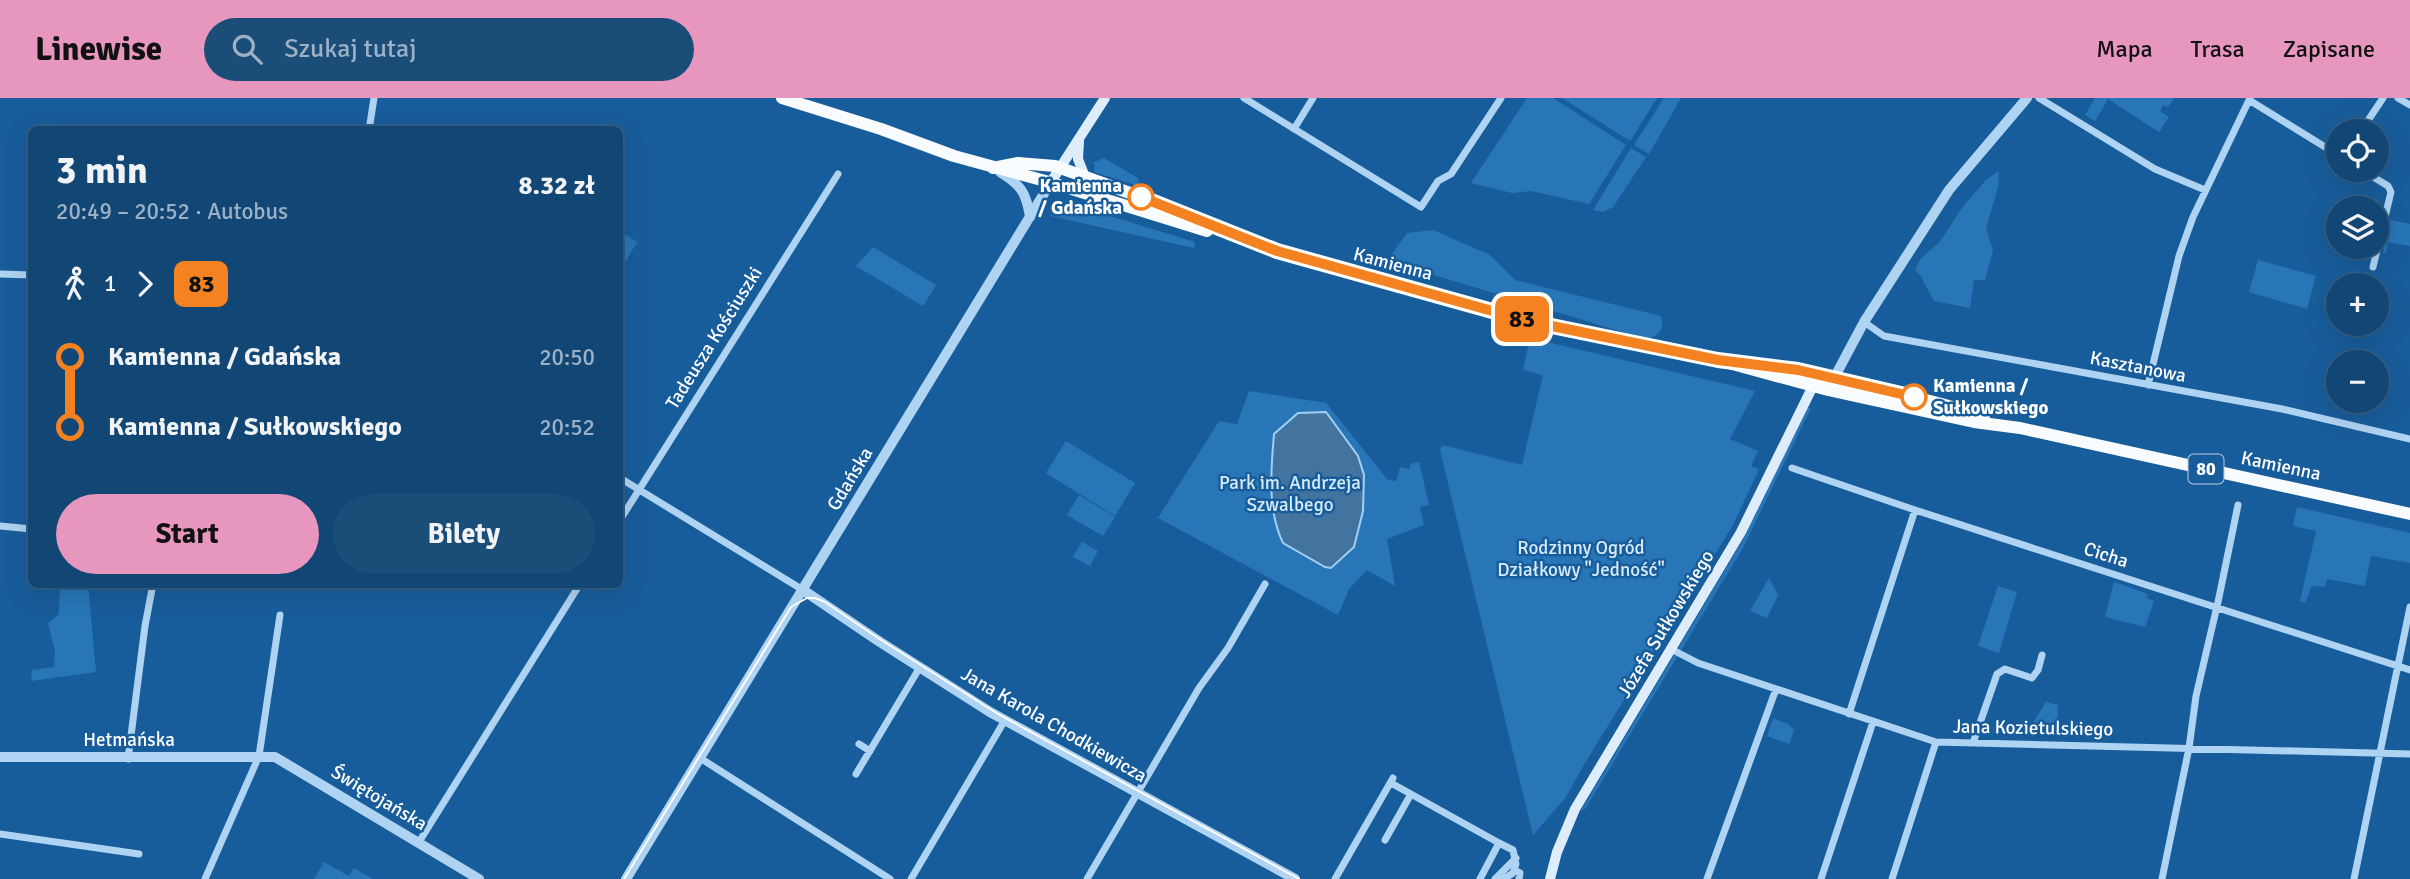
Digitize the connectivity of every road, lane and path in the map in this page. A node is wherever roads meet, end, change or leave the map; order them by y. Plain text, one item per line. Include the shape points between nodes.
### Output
1 (374, 98) edge
2 (782, 98) edge
3 (1105, 98) edge
4 (1244, 98) edge
5 (1313, 98) edge
6 (1501, 98) edge
7 (2027, 98) edge
8 (2039, 98) edge
9 (2383, 98) edge
10 (2398, 98) edge
11 (2250, 99) edge
12 (2410, 105) edge
13 (2369, 119) edge
14 (370, 126) edge
15 (1294, 130) junction
16 (1080, 138) junction
17 (2326, 147) edge
18 (1060, 167) junction
19 (993, 168) junction
20 (838, 174) dead end
21 (1085, 177) junction
22 (1051, 182) junction
23 (2382, 182) edge
24 (2205, 190) junction
25 (1030, 217) junction
26 (1265, 247) junction
27 (2373, 267) dead end
28 (0, 274) edge
29 (28, 275) edge
30 (1864, 322) junction
31 (1816, 381) junction
32 (1831, 385) junction
33 (2148, 385) junction
34 (2410, 439) edge
35 (1792, 468) dead end
36 (623, 480) edge
37 (638, 490) junction
38 (2238, 505) dead end
39 (1916, 510) junction
40 (2409, 513) edge
41 (623, 515) edge
42 (0, 526) edge
43 (28, 529) edge
44 (1265, 584) dead end
45 (152, 588) edge
46 (578, 588) edge
47 (803, 590) junction
48 (2410, 607) edge
49 (2217, 608) junction
50 (280, 615) dead end
51 (1671, 649) junction
52 (2042, 655) dead end
53 (2398, 666) junction
54 (920, 667) junction
55 (2410, 670) edge
56 (1776, 689) junction
57 (1849, 714) junction
58 (1005, 720) junction
59 (1873, 722) junction
60 (1936, 742) junction
61 (1973, 743) junction
62 (859, 744) dead end
63 (2189, 748) junction
64 (870, 751) junction
65 (2379, 753) junction
66 (2410, 754) edge
67 (259, 756) junction
68 (0, 757) edge
69 (700, 758) junction
70 (128, 759) junction
71 (856, 774) dead end
72 (1139, 794) junction
73 (1411, 794) junction
74 (0, 834) edge
75 (1385, 840) dead end
76 (419, 842) junction
77 (1499, 843) junction
78 (139, 854) dead end
79 (1516, 858) junction
80 (1514, 870) junction
81 (1279, 875) edge
82 (205, 879) edge
83 (479, 879) edge
84 (626, 879) edge
85 (890, 879) edge
86 (911, 879) edge
87 (1087, 879) edge
88 (1294, 879) edge
89 (1335, 879) edge
90 (1480, 879) edge
91 (1495, 879) edge
92 (1504, 879) edge
93 (1519, 879) edge
94 (1550, 879) edge
95 (1707, 879) edge
96 (1821, 879) edge
97 (1892, 879) edge
98 (2162, 879) edge
99 (2354, 879) edge

1 - 14 street
2 - 19 main road, 80
3 - 16 main road, Gdańska
4 - 15 street
5 - 15 street
6 - 15 street via 1451,174 1438,181 1421,207
7 - 30 street via 1949,190
8 - 24 street via 2155,169
9 - 13 street
10 - 12 street
11 - 17 street
11 - 24 street
16 - 18 main road, Gdańska
16 - 21 main road via 1078,159
18 - 19 main road, 80 via 1018,163
18 - 21 main road, Kamienna / 80
18 - 22 main road, Gdańska
19 - 22 main road, 80
19 - 25 street via 1020,186
20 - 37 street, Tadeusza Kościuszki
21 - 26 main road, Kamienna / 80
22 - 25 street, Gdańska
22 - 26 main road, Kamienna / 80
23 - 27 street via 2391,192
24 - 33 street via 2179,256
25 - 47 street, Gdańska
26 - 31 main road, Kamienna / 80 via 1532,322
28 - 29 street
30 - 32 street
30 - 33 street, Kasztanowa via 1884,336
31 - 32 main road, 80
31 - 51 main road, Józefa Sułkowskiego via 1741,532
32 - 40 main road, Kamienna / 80 via 1974,422 2020,428
33 - 34 street, Kasztanowa via 2282,409
35 - 39 street, Cicha
36 - 37 street
37 - 41 street, Tadeusza Kościuszki
37 - 47 street
38 - 49 street
39 - 49 street, Cicha
39 - 57 street
42 - 43 street
44 - 72 street
45 - 70 street
46 - 76 street
47 - 54 street, Jana Karola Chodkiewicza
47 - 69 street, Gdańska
48 - 53 street
49 - 53 street, Cicha
49 - 63 street
50 - 67 street
51 - 56 street, Jana Kozietulskiego
51 - 94 main road, Józefa Sułkowskiego via 1575,809
52 - 61 street via 2032,678 2005,669 1997,674
53 - 55 street, Cicha
53 - 65 street
54 - 58 street, Jana Karola Chodkiewicza
54 - 64 street
56 - 57 street, Jana Kozietulskiego
56 - 95 street
57 - 59 street, Jana Kozietulskiego
58 - 72 street, Jana Karola Chodkiewicza
58 - 86 street
59 - 60 street, Jana Kozietulskiego
59 - 96 street
60 - 61 street, Jana Kozietulskiego
60 - 97 street
61 - 63 street, Jana Kozietulskiego
62 - 64 street
63 - 65 street, Jana Kozietulskiego
63 - 98 street
64 - 71 street
65 - 66 street, Jana Kozietulskiego
65 - 99 street
67 - 70 street, Hetmańska
67 - 76 street, Świętojańska via 287,763
67 - 82 street
68 - 70 street, Hetmańska
69 - 84 street, Gdańska
69 - 85 street
72 - 81 street, Jana Karola Chodkiewicza
72 - 87 street
73 - 75 street
73 - 77 street
73 - 89 street via 1392,780
74 - 78 street
76 - 83 street, Świętojańska
77 - 79 street via 1513,850
77 - 90 street
79 - 80 street
79 - 91 street
80 - 92 street
80 - 93 street via 1520,873
81 - 88 street, Jana Karola Chodkiewicza

